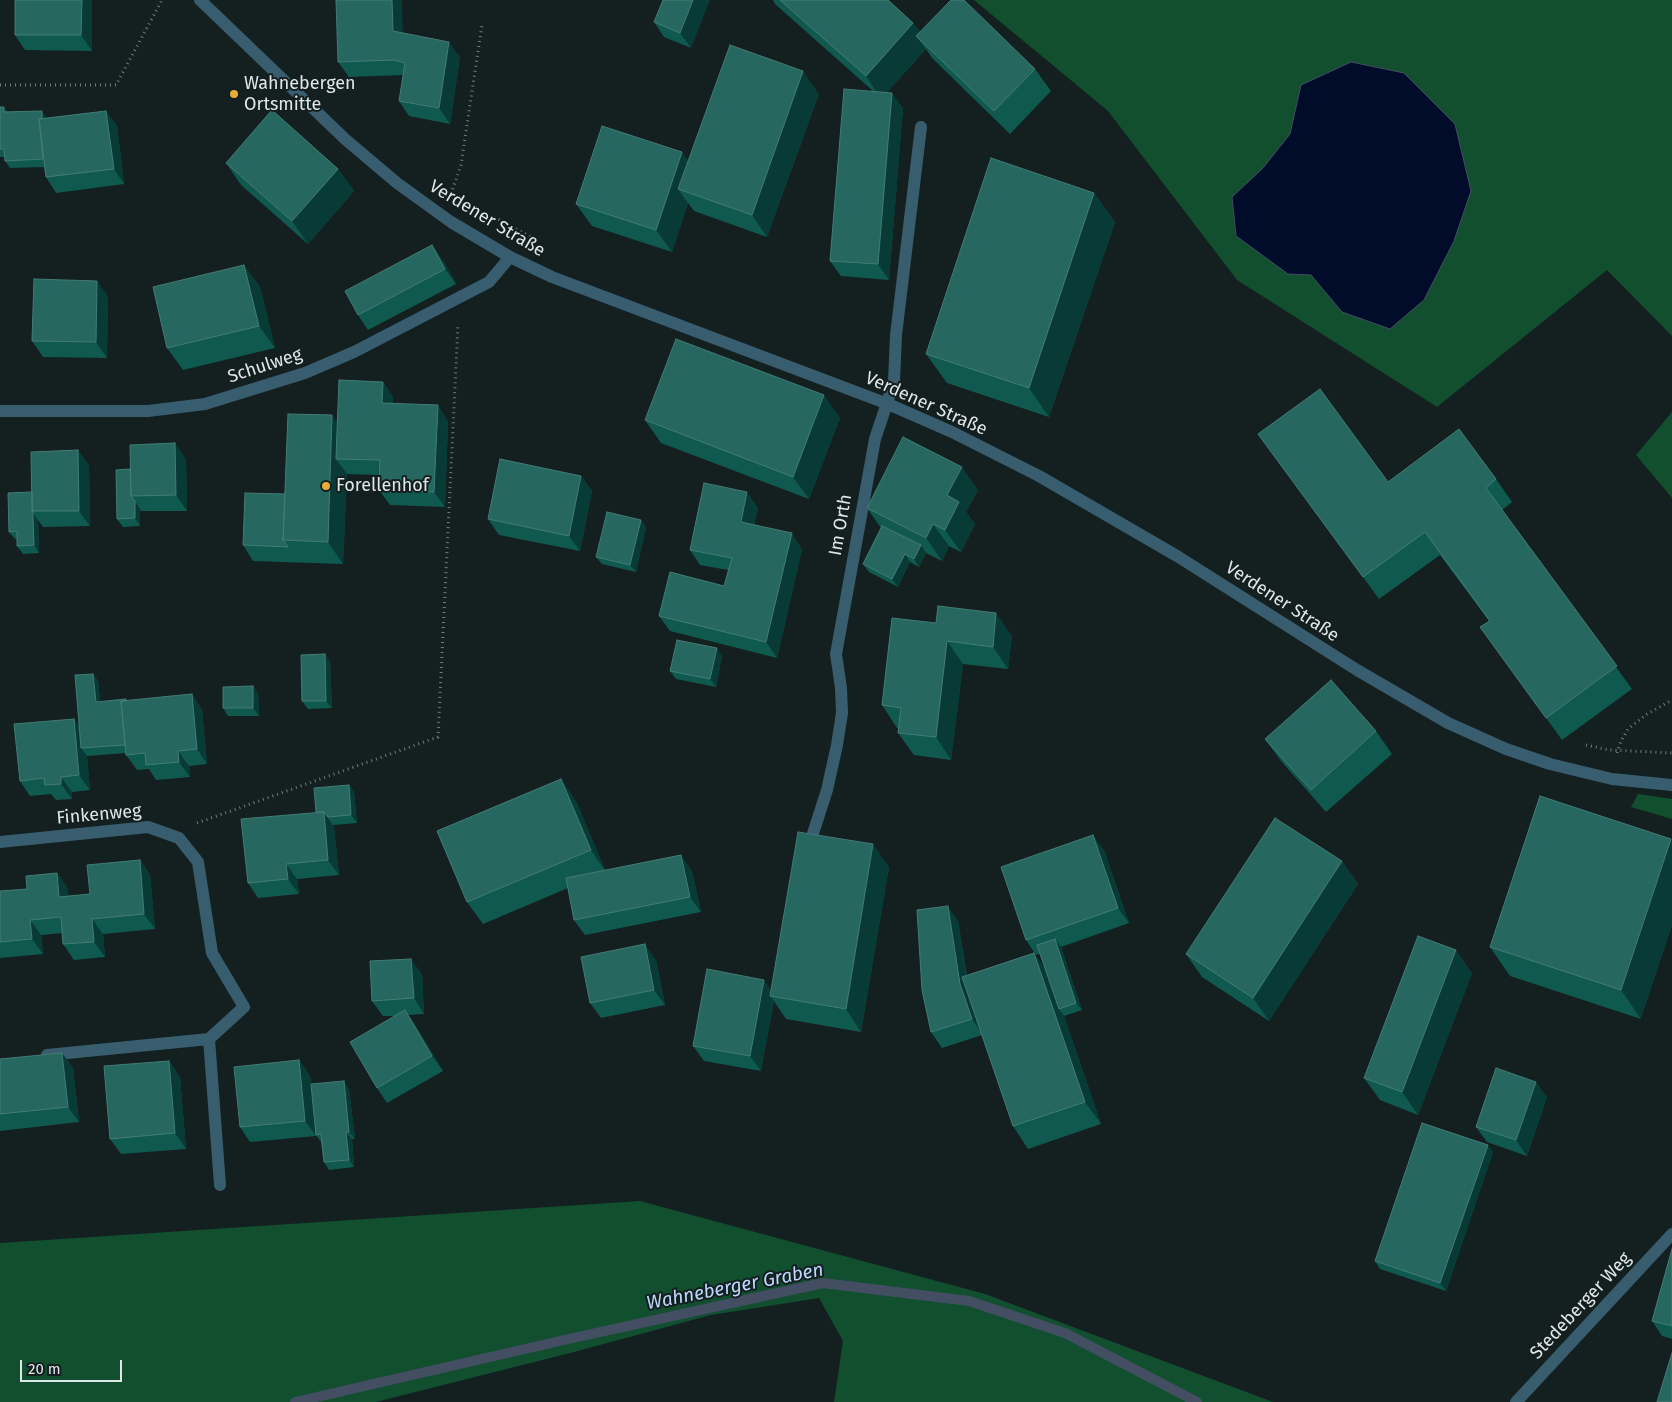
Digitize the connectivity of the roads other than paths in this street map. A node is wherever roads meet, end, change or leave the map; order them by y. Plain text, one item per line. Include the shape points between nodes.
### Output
1 (200, 0) edge
2 (921, 127) dead end
3 (510, 257) junction
4 (888, 404) junction
5 (0, 411) edge
6 (1672, 785) edge
7 (0, 842) edge
8 (807, 852) edge
9 (209, 1039) junction
10 (37, 1056) edge
11 (220, 1185) dead end
12 (1672, 1234) edge
13 (1516, 1402) edge

1 - 3 street, Verdener Straße via 345,139 397,183 451,222
2 - 4 street, Im Orth via 896,335 894,382
3 - 4 street, Verdener Straße via 552,277
3 - 5 street, Schulweg via 489,282 354,352 306,372 205,404 148,411
4 - 6 street, Verdener Straße via 1039,476 1177,556 1357,670 1448,723 1550,764 1612,779
4 - 8 street, Im Orth via 875,439 836,654 842,688 837,745 827,790
7 - 9 street, Finkenweg via 148,827 179,838 198,862 212,953 244,1006
9 - 10 street
9 - 11 street
12 - 13 street, Stedeberger Weg

